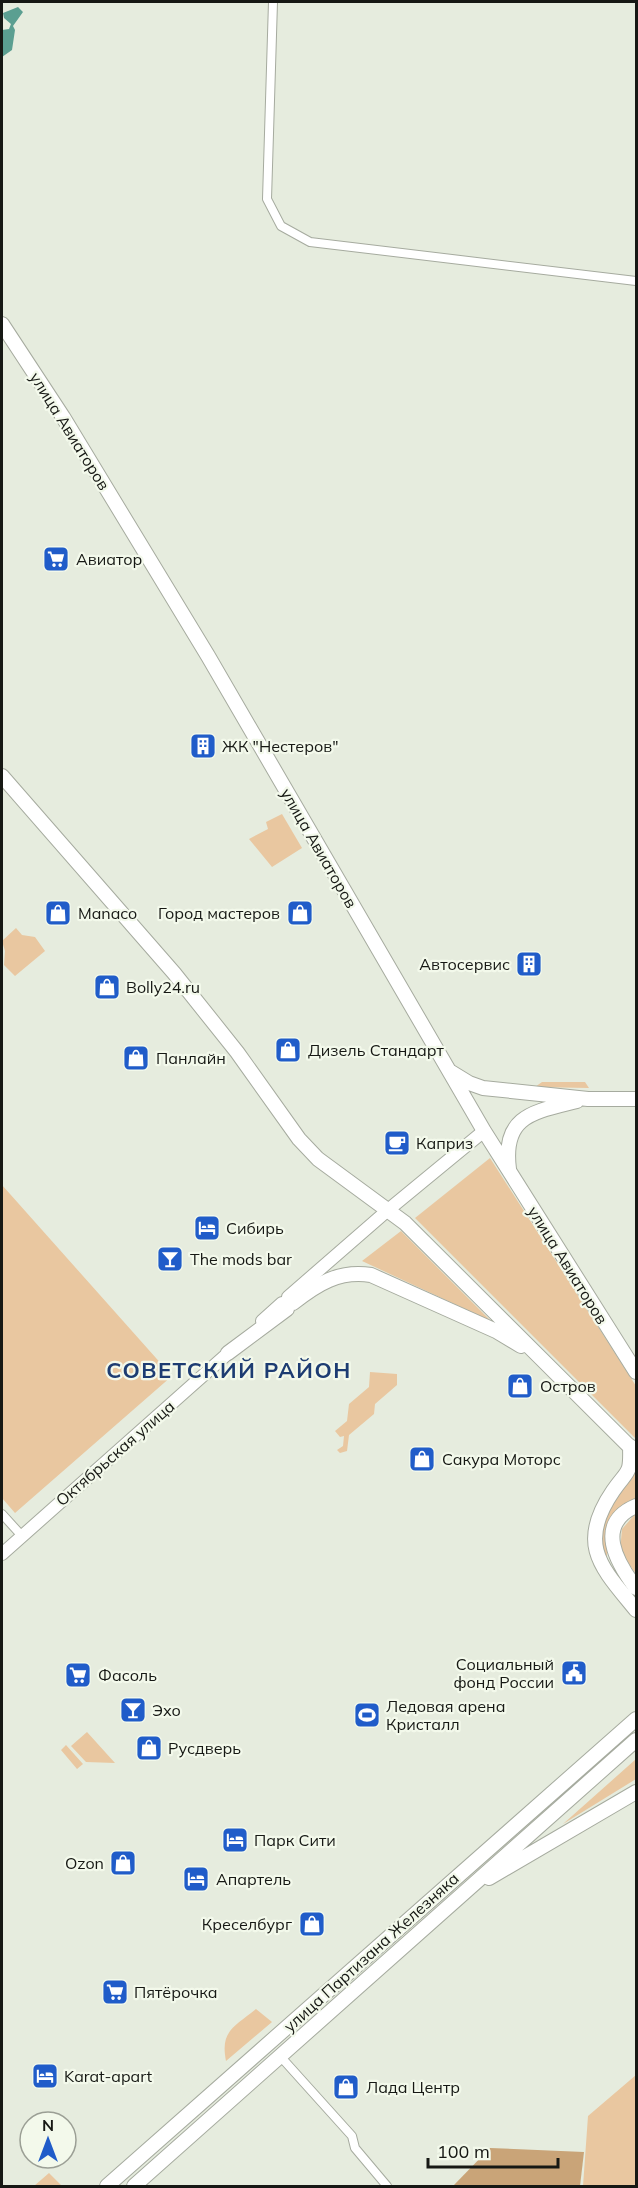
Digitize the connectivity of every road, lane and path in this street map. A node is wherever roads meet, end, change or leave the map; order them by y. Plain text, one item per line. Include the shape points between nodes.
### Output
1 (273, 2) edge
2 (636, 281) edge
3 (2, 324) edge
4 (2, 776) edge
5 (450, 1071) junction
6 (588, 1099) junction
7 (636, 1099) edge
8 (484, 1131) junction
9 (510, 1173) junction
10 (388, 1209) junction
11 (287, 1303) junction
12 (228, 1353) joint
13 (538, 1356) junction
14 (636, 1372) edge
15 (633, 1450) edge
16 (636, 1506) edge
17 (2, 1514) edge
18 (22, 1536) junction
19 (2, 1554) edge
20 (636, 1588) edge
21 (636, 1610) edge
22 (636, 1719) edge
23 (636, 1740) edge
24 (636, 1792) edge
25 (469, 1890) junction
26 (280, 2056) junction
27 (107, 2187) edge
28 (134, 2187) edge
29 (387, 2187) edge

1 - 2 street via 267,199 280,226 310,242
3 - 5 main road, улица Авиаторов via 208,656
4 - 10 main road via 189,990 299,1139 334,1172
5 - 6 main road via 483,1088
5 - 8 main road, улица Авиаторов
6 - 7 main road
6 - 9 main road via 524,1117 513,1131 507,1151
8 - 9 main road, улица Авиаторов
8 - 10 street
9 - 14 main road, улица Авиаторов
10 - 11 street
10 - 13 main road
11 - 12 main road
11 - 13 main road via 335,1277 350,1273 370,1275 496,1331
12 - 18 street, Октябрьская улица
13 - 15 main road
15 - 21 main road via 630,1470 606,1502 594,1536 598,1561
16 - 20 main road via 616,1524 612,1545 621,1568
17 - 18 street
18 - 19 street, Октябрьская улица
22 - 27 main road, улица Партизана Железняка
23 - 25 main road, улица Партизана Железняка
24 - 25 main road
25 - 26 main road, улица Партизана Железняка
26 - 28 main road, улица Партизана Железняка
26 - 29 street via 352,2136 355,2148

